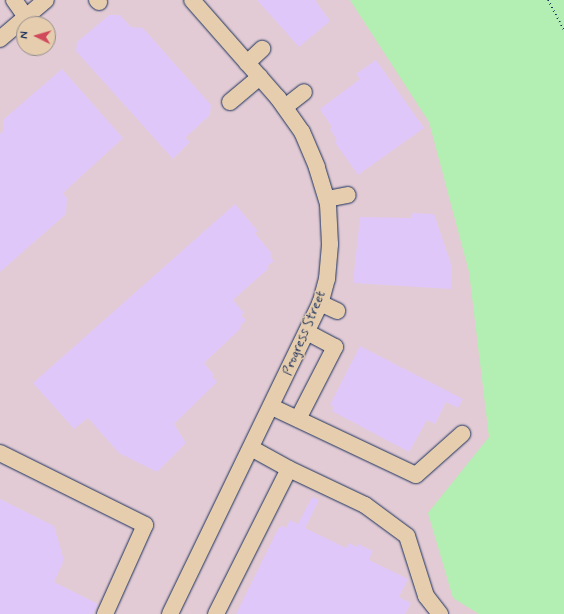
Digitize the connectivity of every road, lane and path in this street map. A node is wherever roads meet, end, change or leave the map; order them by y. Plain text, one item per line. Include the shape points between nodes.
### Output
1 (14, 0) edge
2 (46, 0) edge
3 (192, 0) edge
4 (548, 0) edge
5 (25, 16) edge
6 (27, 16) edge
7 (16, 25) edge
8 (564, 30) edge
9 (0, 39) edge
10 (262, 49) dead end
11 (247, 63) junction
12 (260, 77) junction
13 (304, 92) dead end
14 (230, 102) dead end
15 (285, 107) junction
16 (348, 195) dead end
17 (327, 199) junction
18 (320, 303) junction
19 (336, 311) dead end
20 (307, 332) junction
21 (272, 406) junction
22 (298, 419) junction
23 (462, 434) dead end
24 (251, 448) junction
25 (0, 453) edge
26 (289, 469) junction
27 (105, 614) edge
28 (170, 614) edge
29 (216, 614) edge
30 (440, 614) edge

1 - 5 street
2 - 6 street
3 - 11 street, Progress Street
4 - 8 path
7 - 9 street
10 - 11 street
11 - 12 street, Progress Street
12 - 14 street
12 - 15 street, Progress Street
13 - 15 street
15 - 17 street, Progress Street via 302,132
16 - 17 street
17 - 18 street, Progress Street via 330,244 327,279
18 - 19 street
18 - 20 street, Progress Street
20 - 21 street, Progress Street
20 - 22 street via 334,347
21 - 22 street
21 - 24 street, Progress Street
22 - 23 street via 416,475
24 - 26 street
24 - 28 street, Progress Street
25 - 27 street via 145,525
26 - 29 street
26 - 30 street via 365,505 407,536 426,596

